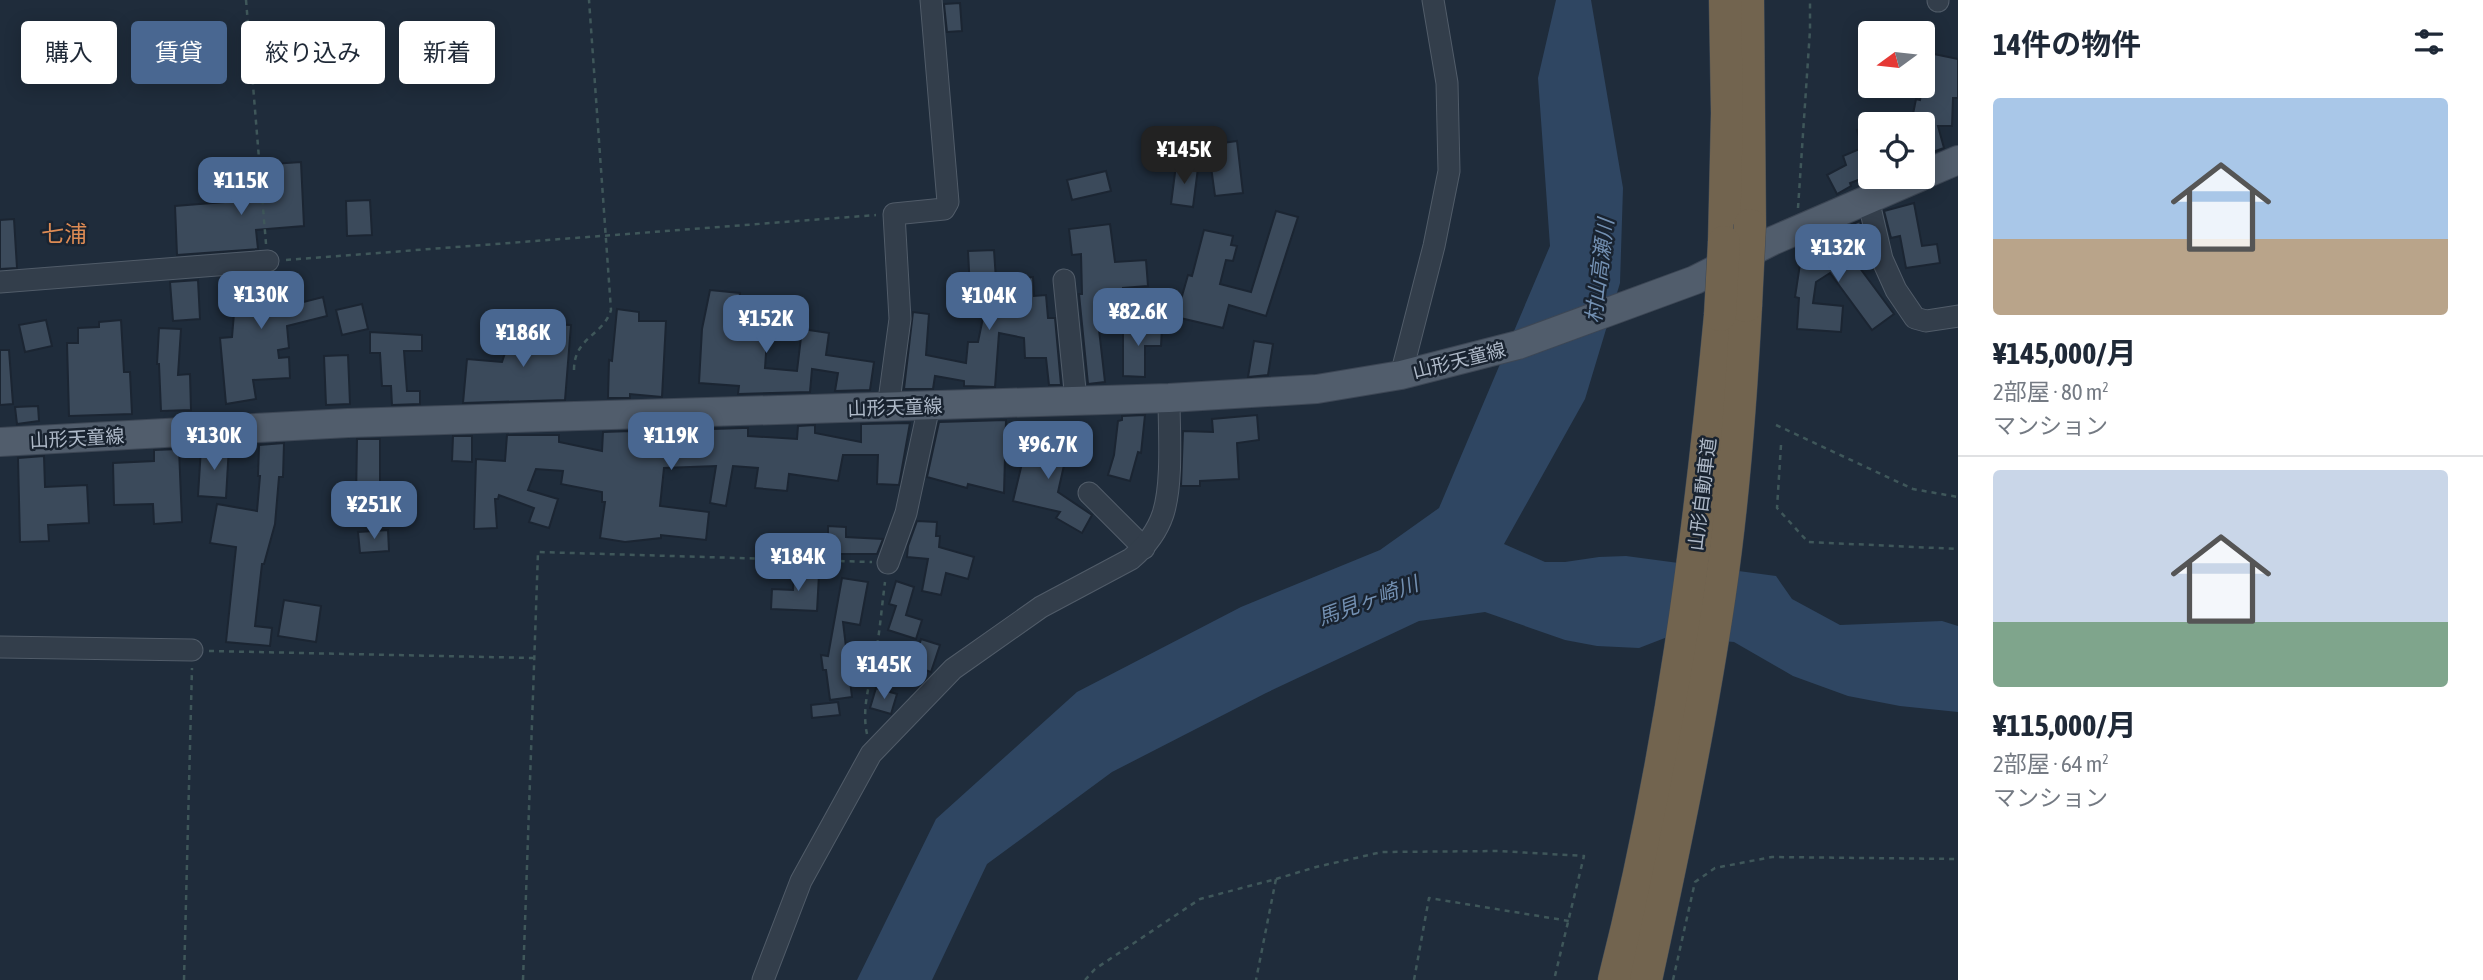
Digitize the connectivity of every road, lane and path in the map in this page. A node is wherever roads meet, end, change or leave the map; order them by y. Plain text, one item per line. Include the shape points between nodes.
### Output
1 (246, 0) edge
2 (589, 0) edge
3 (931, 0) edge
4 (1433, 0) edge
5 (1725, 0) edge
6 (1748, 0) edge
7 (1810, 0) edge
8 (1958, 160) edge
9 (1935, 170) edge
10 (1891, 189) edge
11 (1868, 199) junction
12 (894, 214) junction
13 (1796, 232) junction
14 (607, 234) junction
15 (268, 261) junction
16 (1063, 281) dead end
17 (0, 282) edge
18 (1733, 310) junction
19 (1955, 323) edge
20 (573, 370) dead end
21 (1415, 372) junction
22 (1170, 398) junction
23 (1076, 400) junction
24 (929, 406) junction
25 (888, 408) junction
26 (1776, 425) dead end
27 (0, 442) edge
28 (1781, 445) dead end
29 (1089, 494) dead end
30 (1958, 497) edge
31 (1144, 548) junction
32 (1958, 550) edge
33 (887, 563) junction
34 (0, 647) edge
35 (192, 650) junction
36 (533, 658) junction
37 (871, 754) junction
38 (1958, 859) edge
39 (1276, 879) junction
40 (1653, 879) junction
41 (1569, 921) junction
42 (184, 980) edge
43 (523, 980) edge
44 (763, 980) edge
45 (1085, 980) edge
46 (1255, 980) edge
47 (1414, 980) edge
48 (1555, 980) edge
49 (1614, 980) edge
50 (1646, 980) edge
51 (1673, 980) edge

1 - 15 path
2 - 14 path
3 - 12 street via 948,202 944,209
4 - 21 street via 1447,83 1449,171
5 - 18 highway, 山形自動車道, bridge via 1724,242
6 - 18 highway, 山形自動車道, bridge via 1750,225
7 - 13 path
8 - 9 main road, 山形天童線
10 - 11 main road, 山形天童線
11 - 13 main road, 山形天童線
11 - 19 street via 1882,259 1914,318
12 - 14 path
12 - 25 street via 900,319
13 - 21 main road, 山形天童線 via 1628,306 1518,345
14 - 15 path
14 - 20 path via 611,310 607,322 574,355
15 - 17 street
16 - 23 street
18 - 40 highway, 山形自動車道 via 1712,405
18 - 40 highway, 山形自動車道 via 1740,418 1720,590 1689,778
21 - 22 main road, 山形天童線 via 1317,389
22 - 23 main road, 山形天童線
22 - 31 street via 1163,514
23 - 24 main road, 山形天童線
24 - 25 main road, 山形天童線
24 - 33 street via 906,513
25 - 27 main road, 山形天童線 via 348,423
26 - 30 path via 1913,489
28 - 32 path via 1777,508 1808,542
29 - 31 street
31 - 37 street via 1041,607 953,668
33 - 36 path via 538,552
33 - 37 path via 867,692 865,723
34 - 35 street
35 - 36 path
35 - 42 path
36 - 43 path
37 - 44 street via 802,881
38 - 51 path via 1772,857 1715,868 1695,883
39 - 41 path via 1382,852 1584,856
39 - 45 path via 1200,900 1105,961
39 - 46 path
40 - 49 highway, 山形自動車道
40 - 50 highway, 山形自動車道
41 - 47 path via 1429,898
41 - 48 path

